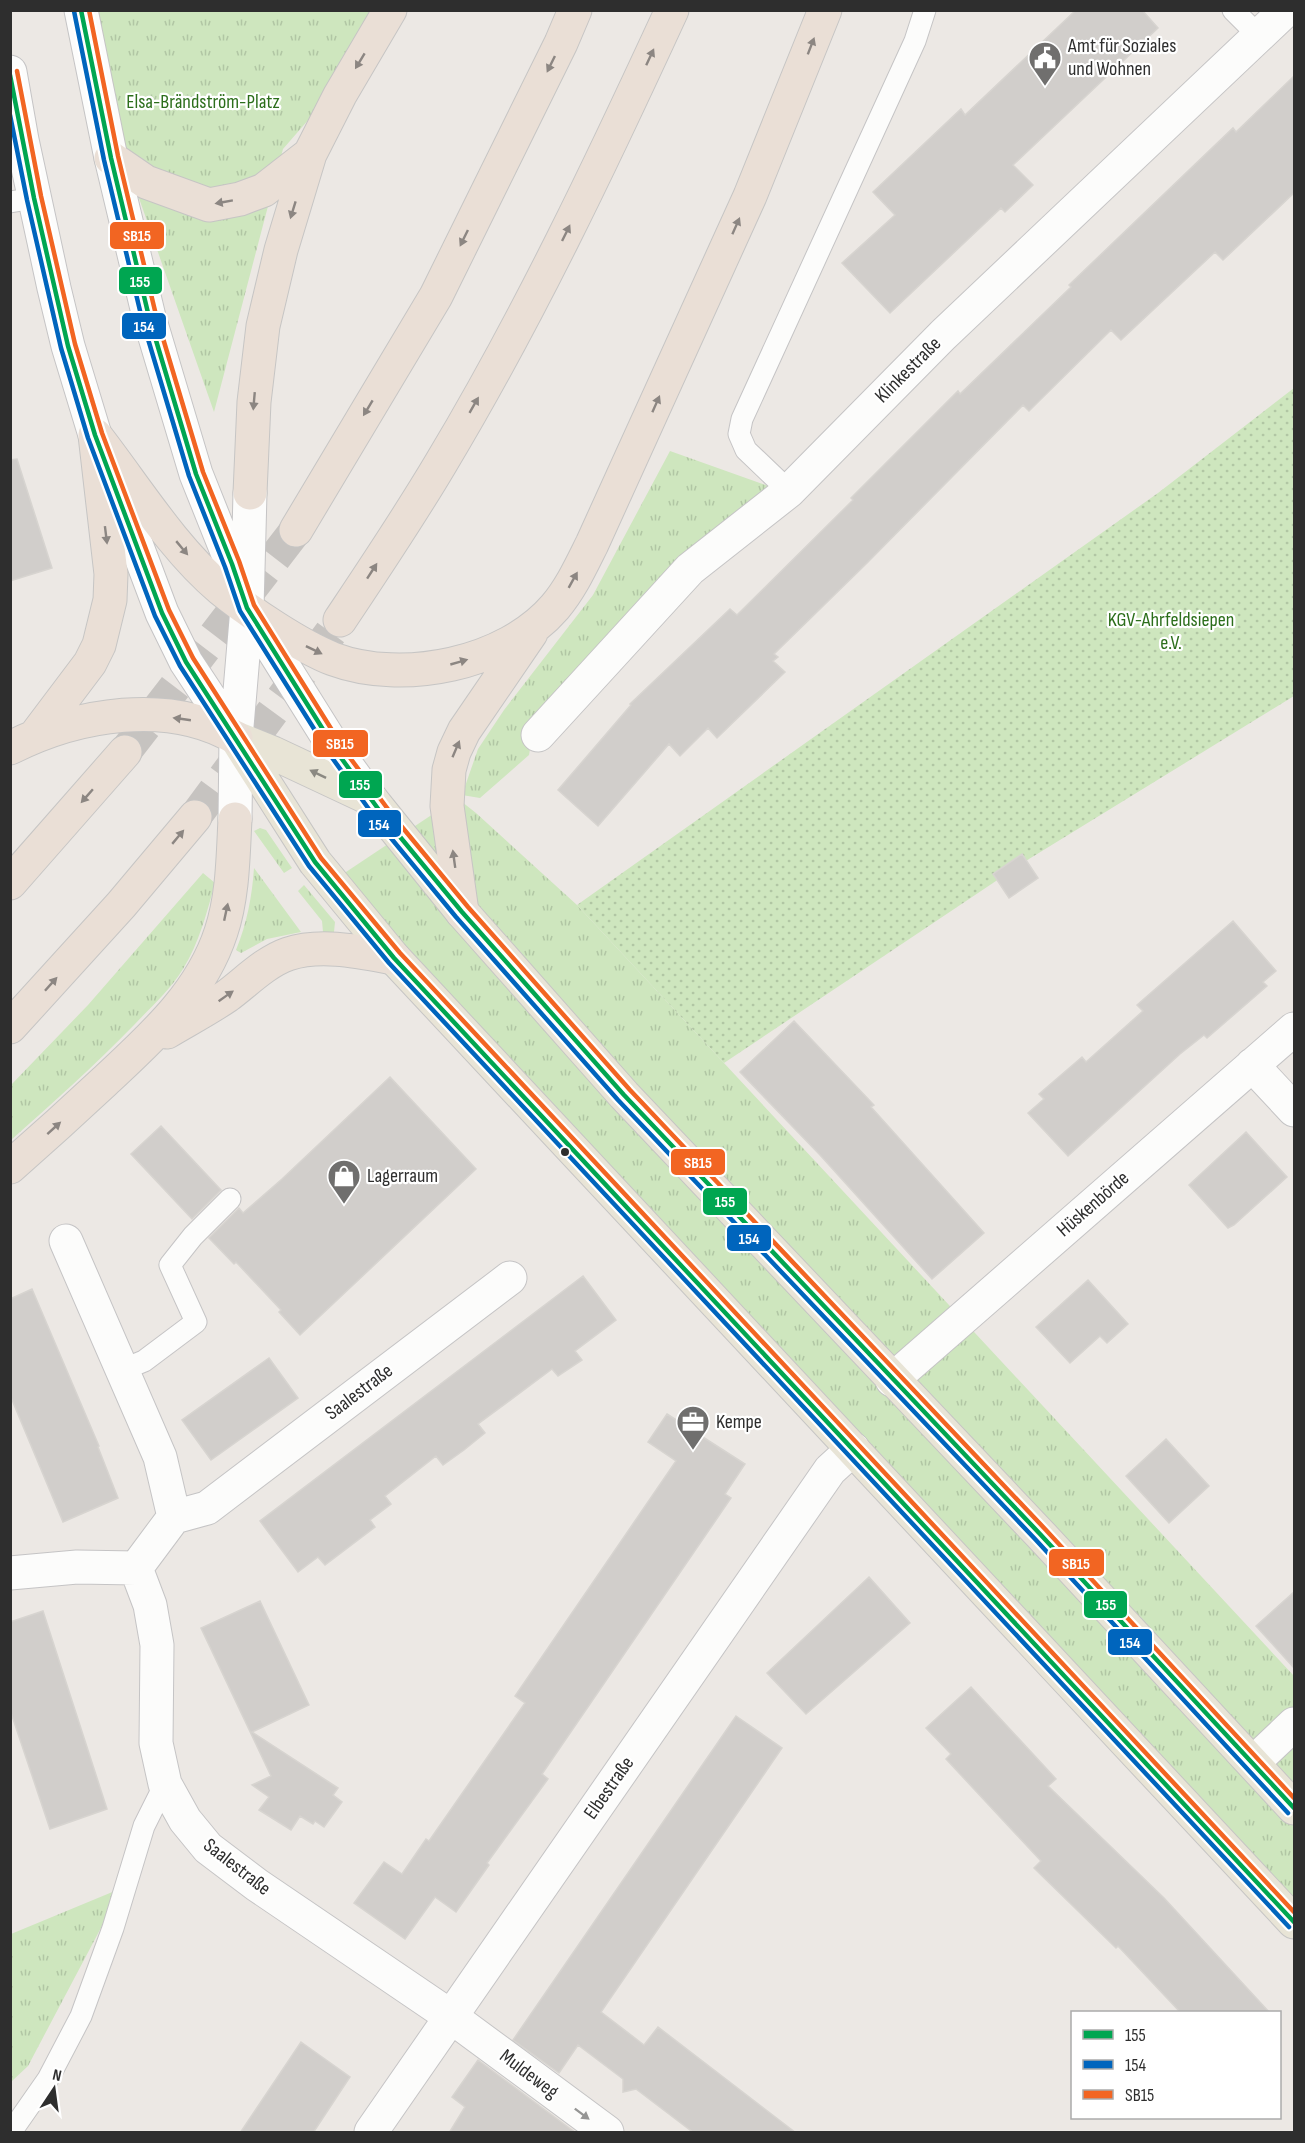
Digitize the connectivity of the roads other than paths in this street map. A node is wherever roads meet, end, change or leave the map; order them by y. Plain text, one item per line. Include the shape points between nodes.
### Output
1 (81, 10) edge
2 (390, 10) edge
3 (575, 10) edge
4 (672, 10) edge
5 (825, 10) edge
6 (925, 10) edge
7 (1233, 10) edge
8 (1286, 10) edge
9 (1259, 36) junction
10 (10, 72) edge
11 (310, 154) junction
12 (111, 158) junction
13 (22, 200) edge
14 (95, 435) junction
15 (789, 491) junction
16 (250, 493) joint
17 (296, 530) tunnel mouth
18 (247, 608) junction
19 (340, 620) tunnel mouth
20 (536, 625) junction
21 (537, 735) dead end
22 (236, 738) junction
23 (23, 742) edge
24 (125, 752) tunnel mouth
25 (370, 799) junction
26 (195, 817) tunnel mouth
27 (235, 819) joint
28 (10, 883) edge
29 (462, 912) junction
30 (394, 958) junction
31 (10, 1027) edge
32 (1294, 1029) edge
33 (140, 1048) junction
34 (1252, 1065) junction
35 (1294, 1110) edge
36 (10, 1167) edge
37 (230, 1199) dead end
38 (66, 1241) dead end
39 (510, 1278) dead end
40 (122, 1370) junction
41 (892, 1380) junction
42 (853, 1449) junction
43 (174, 1516) junction
44 (136, 1568) junction
45 (10, 1573) edge
46 (1294, 1724) edge
47 (1253, 1763) junction
48 (165, 1784) junction
49 (1294, 1808) edge
50 (1294, 1922) edge
51 (450, 2016) junction
52 (11, 2133) edge
53 (370, 2133) edge
54 (607, 2133) edge

1 - 12 street
2 -> 11 highway
3 -> 17 highway via 436,296
19 -> 4 highway via 441,464 486,384 555,255
20 -> 5 highway via 565,595 592,544 750,196
6 - 15 lane via 915,41 742,419 739,434 746,450
7 - 9 lane
8 - 9 street, Klinkestraße
9 - 15 street, Klinkestraße via 943,335
10 - 13 street
11 -> 12 highway via 264,190 209,205 146,182
11 -> 16 highway via 263,326 254,402
12 - 18 street via 149,317 195,474
13 - 14 street
14 -> 18 highway via 183,550 222,590
14 - 22 street via 162,613 186,662
14 -> 23 highway via 111,574 110,600 99,645 90,663
15 - 21 street, Klinkestraße via 690,569
16 - 18 street
18 -> 20 highway via 325,655 350,664 386,669 451,665 498,649
18 - 22 street
18 - 25 street
29 -> 20 highway via 447,806 449,770 464,731
22 -> 23 highway via 201,722 141,716 90,720
25 -> 22 main road
22 - 27 street
22 - 30 main road via 315,862
24 -> 28 highway
25 - 29 main road
31 -> 26 highway
33 -> 27 highway via 193,988 215,947 230,887
29 - 41 main road via 624,1095
33 -> 30 highway via 288,954 334,950
30 - 42 main road
32 - 34 street, Hüskenbörde
36 -> 33 highway
34 - 35 street
34 - 41 street, Hüskenbörde
37 - 40 lane via 170,1265 196,1322 144,1361
38 - 40 street
39 - 43 street, Saalestraße via 207,1508
40 - 43 street via 160,1457
41 - 47 main road
42 - 50 main road
42 - 51 street, Elbestraße via 830,1470
43 - 44 street
44 - 45 street via 77,1567
44 - 48 street, Saalestraße via 150,1605 157,1645 156,1743
46 - 47 street
47 - 49 main road
48 - 51 street, Saalestraße via 185,1820 208,1848
48 - 52 lane via 144,1826 81,2016 48,2079
51 - 53 street, Elbestraße
51 -> 54 street, Muldeweg

